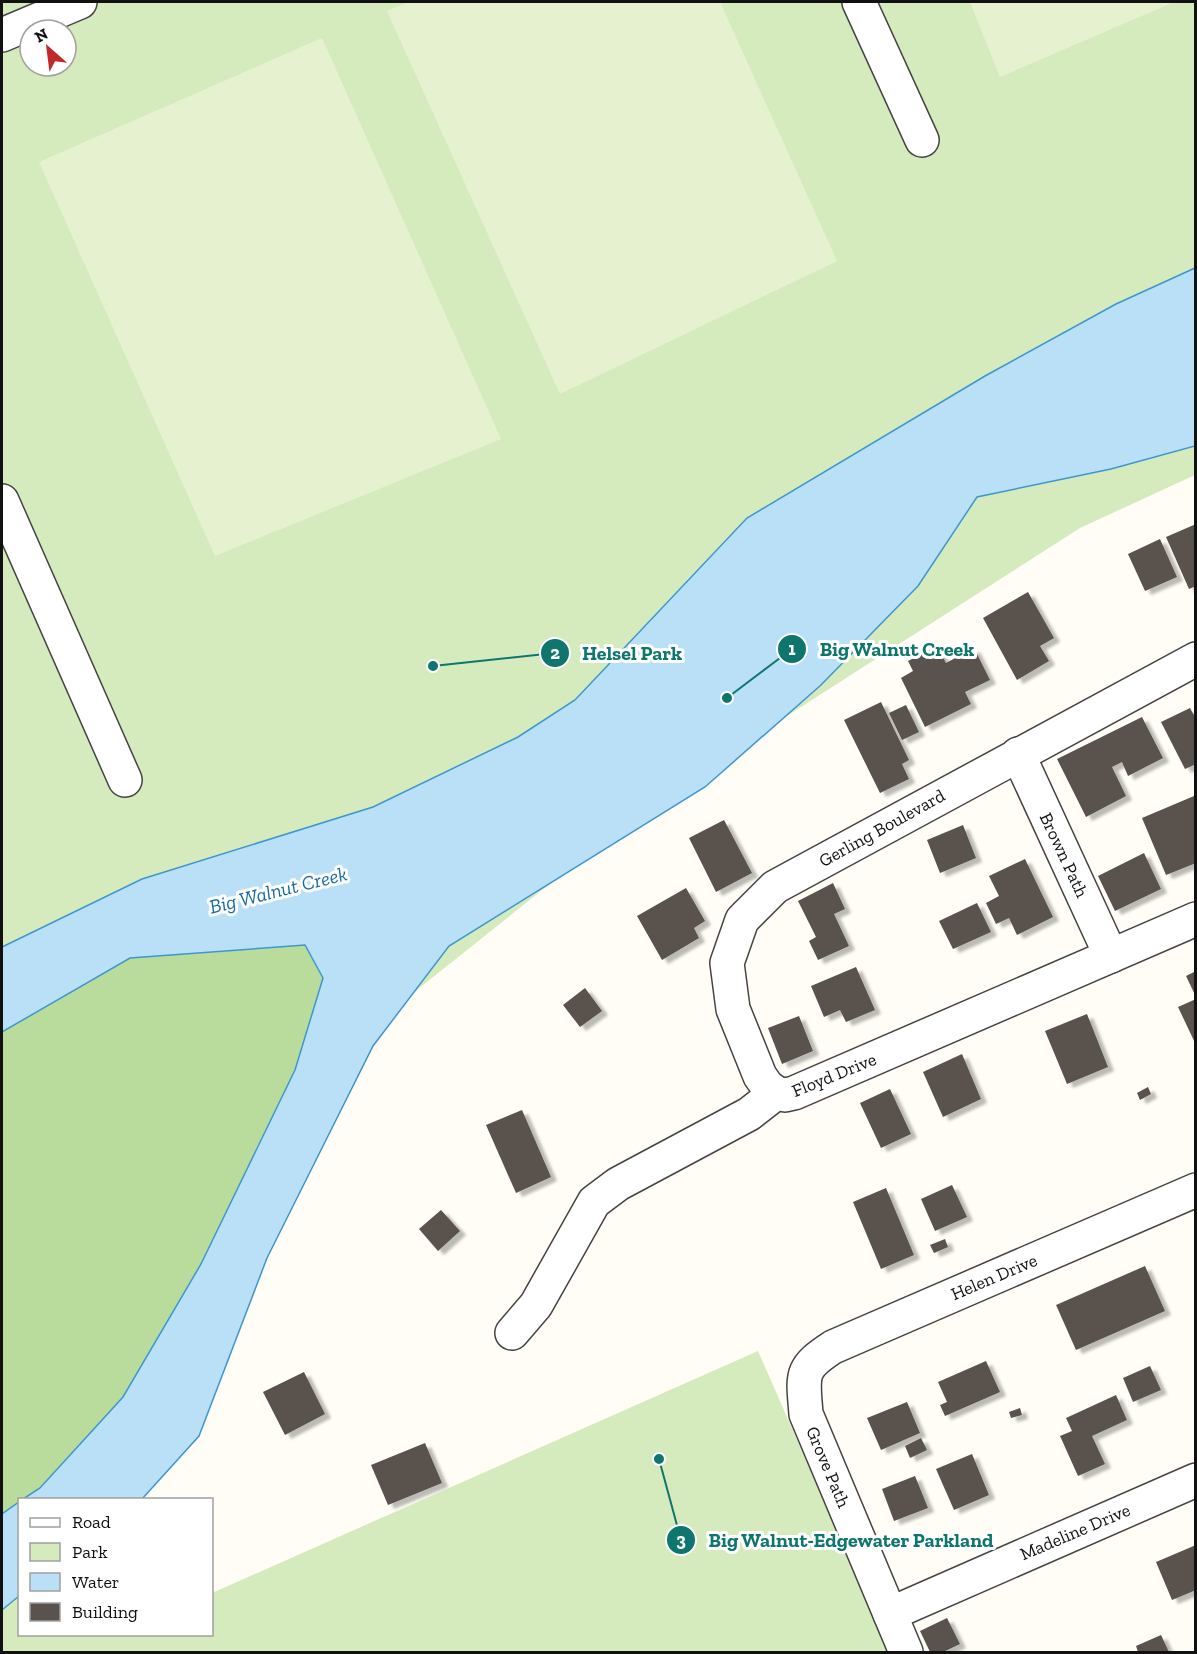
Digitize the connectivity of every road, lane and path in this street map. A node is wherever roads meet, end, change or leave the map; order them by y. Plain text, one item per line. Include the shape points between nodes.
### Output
1 (80, 2) edge
2 (859, 2) edge
3 (2, 35) edge
4 (922, 140) dead end
5 (2, 501) edge
6 (1196, 659) edge
7 (1018, 754) junction
8 (125, 780) dead end
9 (1196, 919) edge
10 (1111, 956) junction
11 (776, 1093) junction
12 (1196, 1190) edge
13 (512, 1333) dead end
14 (803, 1377) joint
15 (1196, 1480) edge
16 (890, 1614) junction
17 (906, 1653) edge

1 - 3 street
2 - 4 street
5 - 8 street
6 - 7 street, Gerling Boulevard
7 - 10 street, Brown Path
7 - 11 street, Gerling Boulevard via 775,887 742,920 727,963 733,1009 760,1076
9 - 10 street, Floyd Drive
10 - 11 street, Floyd Drive via 794,1093
11 - 13 street, Floyd Drive via 749,1114 618,1184 594,1202 536,1305
12 - 14 street, Helen Drive via 833,1347 815,1359
14 - 16 street, Grove Path via 806,1414
15 - 16 street, Madeline Drive
16 - 17 street, Grove Path

